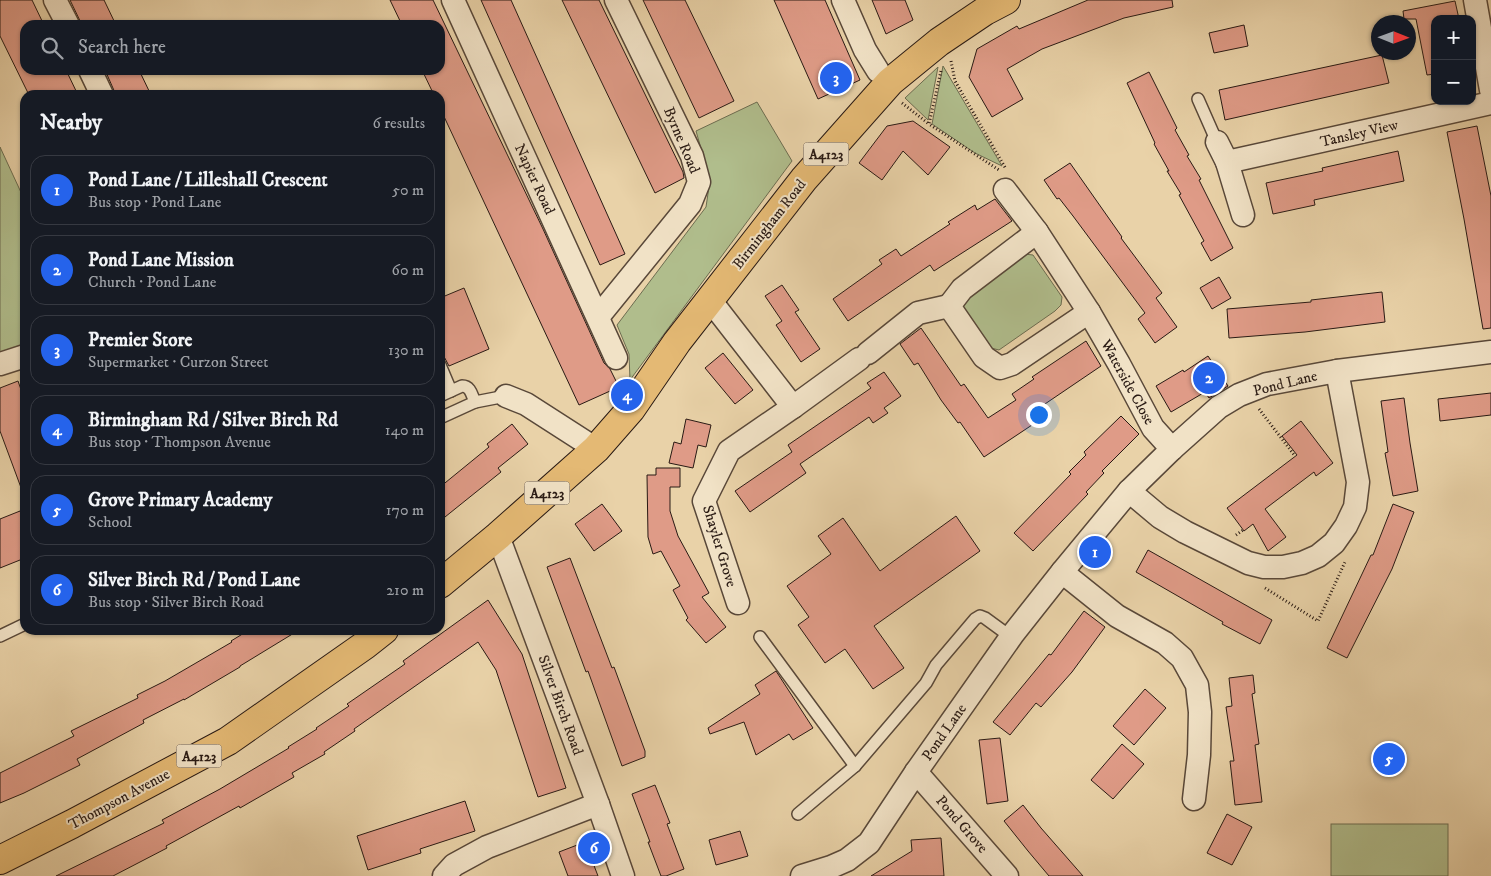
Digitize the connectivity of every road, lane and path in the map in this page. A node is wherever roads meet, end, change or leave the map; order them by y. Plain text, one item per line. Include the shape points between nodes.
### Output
1 (55, 0) edge
2 (453, 0) edge
3 (616, 0) edge
4 (843, 0) edge
5 (1006, 0) edge
6 (1475, 0) edge
7 (65, 20) edge
8 (92, 75) edge
9 (882, 79) junction
10 (100, 90) edge
11 (1491, 90) edge
12 (1198, 99) dead end
13 (1491, 103) edge
14 (929, 124) junction
15 (1222, 152) junction
16 (1005, 190) dead end
17 (1243, 215) dead end
18 (1037, 232) junction
19 (710, 300) junction
20 (948, 306) junction
21 (1089, 312) junction
22 (598, 317) junction
23 (1491, 352) edge
24 (20, 358) edge
25 (616, 358) dead end
26 (0, 364) edge
27 (1337, 371) junction
28 (445, 377) edge
29 (451, 391) junction
30 (445, 394) edge
31 (506, 396) joint
32 (475, 402) junction
33 (1254, 403) dead end
34 (793, 407) junction
35 (445, 416) edge
36 (596, 449) junction
37 (1172, 449) junction
38 (1295, 456) dead end
39 (1129, 492) junction
40 (498, 536) junction
41 (1348, 554) dead end
42 (1062, 572) junction
43 (445, 580) edge
44 (1257, 584) dead end
45 (738, 603) dead end
46 (20, 626) edge
47 (378, 635) edge
48 (0, 636) edge
49 (760, 637) dead end
50 (1011, 637) junction
51 (854, 766) junction
52 (916, 772) junction
53 (1194, 799) dead end
54 (598, 804) junction
55 (798, 814) dead end
56 (0, 860) edge
57 (809, 875) edge
58 (444, 876) edge
59 (623, 876) edge
60 (1007, 876) edge

1 - 7 street
2 - 22 street, Napier Road
3 - 22 street, Byrne Road via 692,156 699,182 690,204
4 - 9 street
5 - 9 highway, Birmingham Road / A4123
6 - 11 street
8 - 10 street
9 - 14 path
9 - 19 highway, Birmingham Road / A4123
12 - 15 lane
13 - 15 street, Tansley View
14 - 14 path via 983,159 1006,174 955,81 951,59 943,64
15 - 17 street
16 - 18 street, Waterside Close
18 - 20 street via 962,289
18 - 21 street, Waterside Close
19 - 34 street
19 - 36 highway, Birmingham Road / A4123 via 631,409
20 - 21 street via 984,357 1000,368 1012,364
20 - 34 street, Shayler Grove via 918,313
21 - 37 street, Waterside Close via 1152,428
22 - 25 street, Napier Road
23 - 27 street, Pond Lane
24 - 26 street
27 - 37 street, Pond Lane via 1267,384 1239,395 1218,407
27 - 39 street via 1358,482 1355,507 1346,526 1334,543 1318,556 1283,567 1264,567 1248,562 1185,532
28 - 29 lane
29 - 30 lane
29 - 32 lane via 466,386
31 - 32 lane
31 - 36 street via 526,404
32 - 35 lane
33 - 38 path
34 - 45 street, Shayler Grove via 729,452 704,502
36 - 40 highway, A4123
37 - 39 street, Pond Lane
39 - 42 street, Pond Lane
40 - 43 highway, A4123
40 - 54 street, Silver Birch Road
41 - 44 path via 1318,621
42 - 50 street, Pond Lane
42 - 53 street via 1117,616 1165,643 1182,658 1197,685 1200,712
46 - 48 lane
47 - 56 highway, Thompson Avenue / A4123 via 228,741
49 - 51 lane
50 - 51 lane via 985,618 975,619 936,665 926,684
50 - 52 street, Pond Lane
51 - 55 lane
52 - 57 street, Pond Lane via 869,843 847,860
52 - 60 street, Pond Grove
54 - 58 street via 486,847 454,865
54 - 59 street, Silver Birch Road

